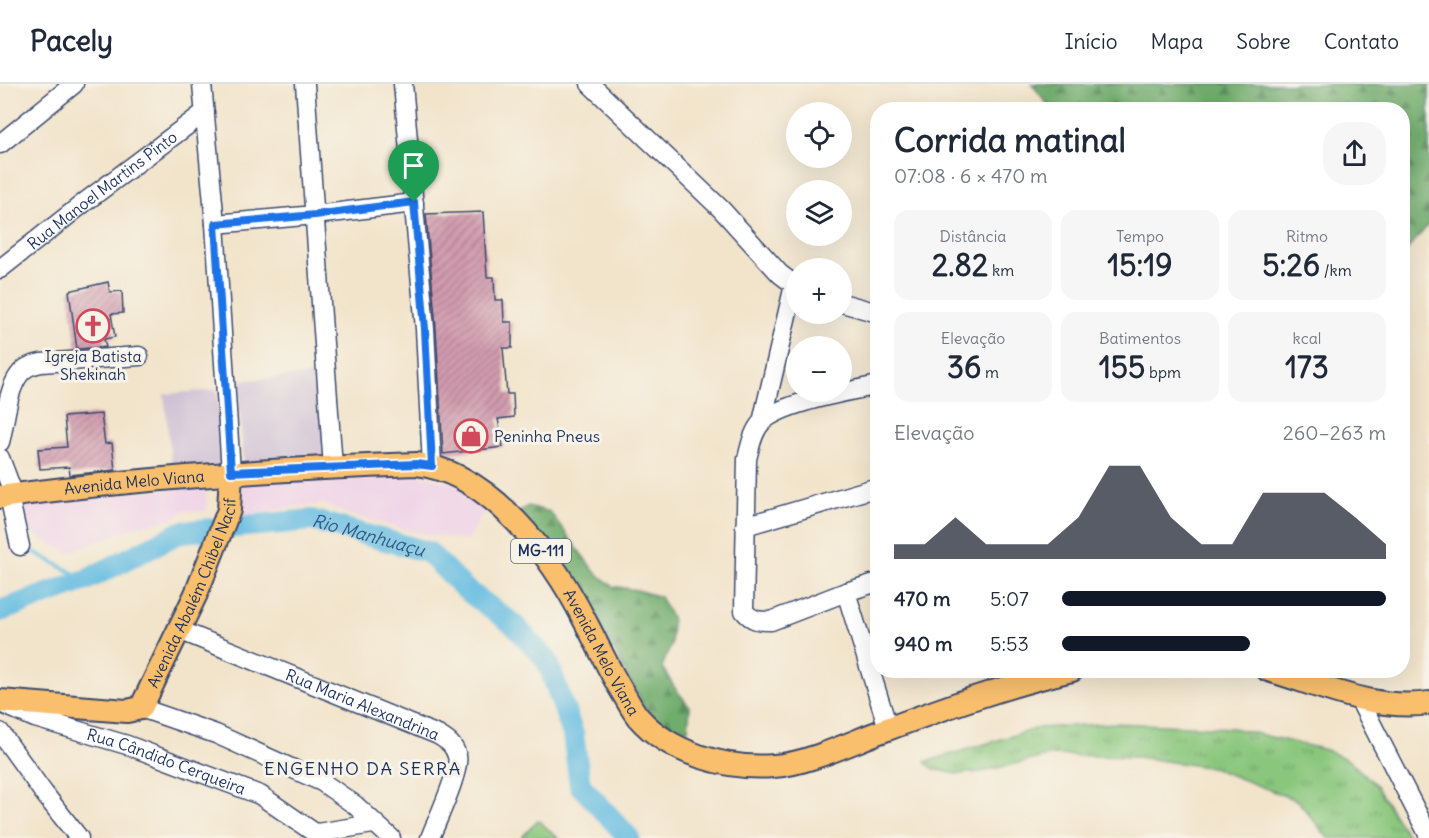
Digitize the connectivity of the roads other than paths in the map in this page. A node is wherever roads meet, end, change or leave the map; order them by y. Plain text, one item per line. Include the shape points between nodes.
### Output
1 (74, 84) edge
2 (202, 84) edge
3 (305, 84) edge
4 (403, 84) edge
5 (590, 84) edge
6 (205, 112) junction
7 (0, 144) edge
8 (414, 202) junction
9 (315, 215) junction
10 (215, 224) junction
11 (0, 269) edge
12 (786, 278) edge
13 (852, 306) edge
14 (870, 311) edge
15 (786, 323) edge
16 (139, 356) dead end
17 (870, 387) edge
18 (762, 422) junction
19 (0, 442) edge
20 (0, 458) edge
21 (432, 466) junction
22 (333, 467) junction
23 (231, 472) junction
24 (870, 489) edge
25 (8, 496) edge
26 (745, 526) junction
27 (20, 546) dead end
28 (870, 584) edge
29 (846, 592) junction
30 (179, 630) junction
31 (870, 670) edge
32 (873, 678) edge
33 (1040, 678) edge
34 (1293, 678) edge
35 (1359, 699) junction
36 (0, 702) edge
37 (1429, 703) edge
38 (141, 708) junction
39 (888, 728) junction
40 (0, 732) edge
41 (373, 824) junction
42 (320, 836) edge
43 (1429, 836) edge
44 (79, 838) edge
45 (390, 838) edge
46 (430, 838) edge

1 - 7 street
2 - 6 street
3 - 9 street
4 - 8 street
5 - 12 street via 721,209
6 - 10 street
6 - 11 street, Rua Manoel Martins Pinto
8 - 9 street
8 - 21 street
9 - 10 street
9 - 22 street
10 - 23 street
13 - 14 street
15 - 18 street
16 - 19 street via 27,367 12,389
17 - 18 street via 786,408
18 - 26 street via 751,441 747,459
20 - 25 street
21 - 22 main road, Avenida Melo Viana / MG-111
21 - 39 main road, Avenida Melo Viana / MG-111 via 455,474 501,505 555,568 637,716 664,739 687,752 719,762 774,766 803,760
22 - 23 main road, Avenida Melo Viana / MG-111
23 - 25 main road, Avenida Melo Viana / MG-111
23 - 30 main road, Avenida Abalém Chibel Nacif via 229,510
24 - 26 street
25 - 27 street
26 - 29 street via 743,598 744,611 751,619 771,621
28 - 29 street
29 - 31 street
30 - 38 main road, Avenida Abalém Chibel Nacif
30 - 46 street, Rua Maria Alexandrina via 451,743 458,758 456,772
32 - 39 street
33 - 39 main road, MG-111
34 - 35 main road
35 - 37 main road via 1391,704
35 - 43 street
36 - 38 main road via 127,711
36 - 42 street, Rua Cândido Cerqueira via 260,795
38 - 41 street via 216,734 322,782
40 - 44 street
41 - 42 street
41 - 45 street

